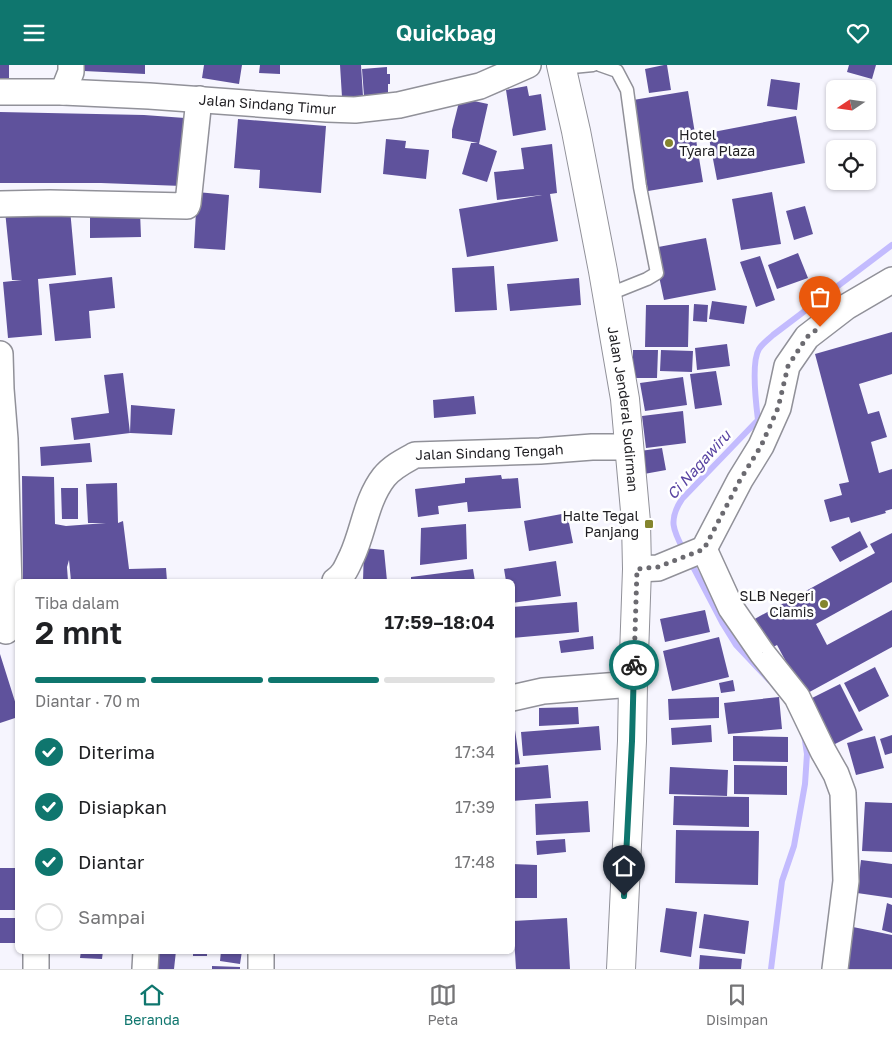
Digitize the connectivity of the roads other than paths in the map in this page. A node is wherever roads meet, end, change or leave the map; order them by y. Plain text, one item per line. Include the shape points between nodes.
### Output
1 (71, 65) edge
2 (528, 65) edge
3 (594, 65) edge
4 (600, 65) edge
5 (562, 67) edge
6 (0, 92) edge
7 (63, 92) junction
8 (200, 99) junction
9 (0, 204) edge
10 (892, 280) edge
11 (607, 295) junction
12 (0, 353) edge
13 (629, 447) junction
14 (696, 552) junction
15 (648, 568) junction
16 (338, 579) edge
17 (8, 631) edge
18 (633, 684) junction
19 (515, 697) edge
20 (36, 954) edge
21 (146, 954) edge
22 (261, 954) edge
23 (36, 969) edge
24 (145, 969) edge
25 (261, 969) edge
26 (621, 969) edge
27 (835, 969) edge

1 - 7 street
2 - 8 street, Jalan Sindang Timur via 480,86 399,105 354,110
3 - 5 lane
4 - 11 lane via 616,71 627,90 656,273
5 - 11 highway, Jalan Jenderal Sudirman
6 - 7 street, Jalan Sindang Timur
7 - 8 street, Jalan Sindang Timur
8 - 9 street via 187,206
10 - 14 street via 846,307 807,337 788,366 778,408 761,446
11 - 13 highway, Jalan Jenderal Sudirman via 625,399
12 - 17 street via 5,439
13 - 15 highway, Jalan Jenderal Sudirman via 636,522
13 - 16 street, Jalan Sindang Tengah via 415,455 384,476 369,504 357,544
14 - 15 street
14 - 27 street via 762,653 797,697 843,793 846,881
15 - 18 highway, Jalan Jenderal Sudirman
18 - 19 street via 543,691
18 - 26 highway, Jalan Jenderal Sudirman
20 - 23 street
21 - 24 street
22 - 25 street

